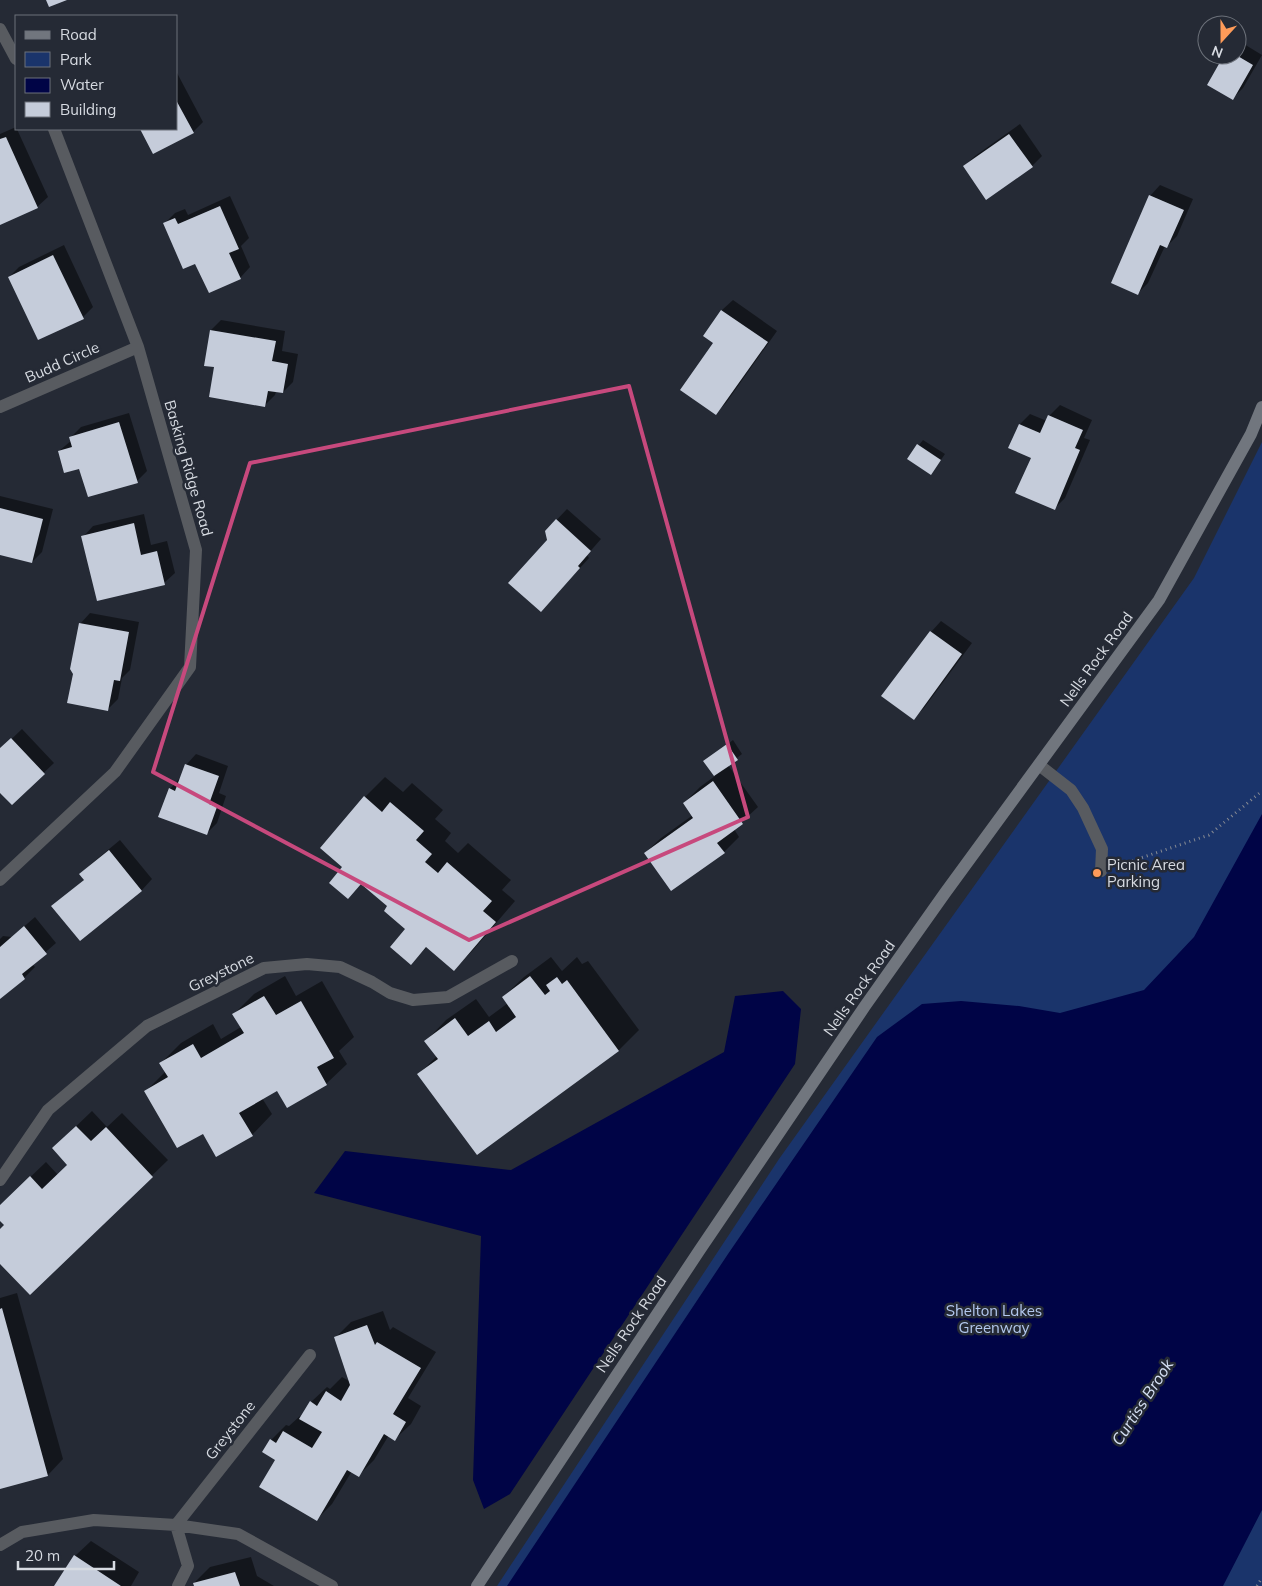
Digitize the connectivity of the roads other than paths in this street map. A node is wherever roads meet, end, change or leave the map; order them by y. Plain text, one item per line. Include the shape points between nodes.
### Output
1 (0, 29) edge
2 (15, 57) edge
3 (54, 130) edge
4 (138, 347) junction
5 (0, 407) edge
6 (1262, 407) edge
7 (1040, 765) junction
8 (1101, 871) road end
9 (0, 880) edge
10 (512, 961) dead end
11 (0, 1180) edge
12 (310, 1356) dead end
13 (176, 1525) junction
14 (0, 1545) edge
15 (178, 1586) edge
16 (332, 1586) edge
17 (477, 1586) edge

1 - 2 street
3 - 4 street, Basking Ridge Road
4 - 5 street, Budd Circle
4 - 9 street, Basking Ridge Road via 196,550 190,667 116,772
6 - 7 main road, Nells Rock Road via 1251,434 1159,600
7 - 8 street via 1071,790 1083,808 1102,849
7 - 17 main road, Nells Rock Road via 865,1006
10 - 11 street, Greystone via 448,997 413,1000 390,993 340,968 307,964 264,968 147,1026 48,1110
12 - 13 street, Greystone
13 - 14 street via 94,1520 22,1532
13 - 15 street via 188,1566
13 - 16 street via 238,1534

